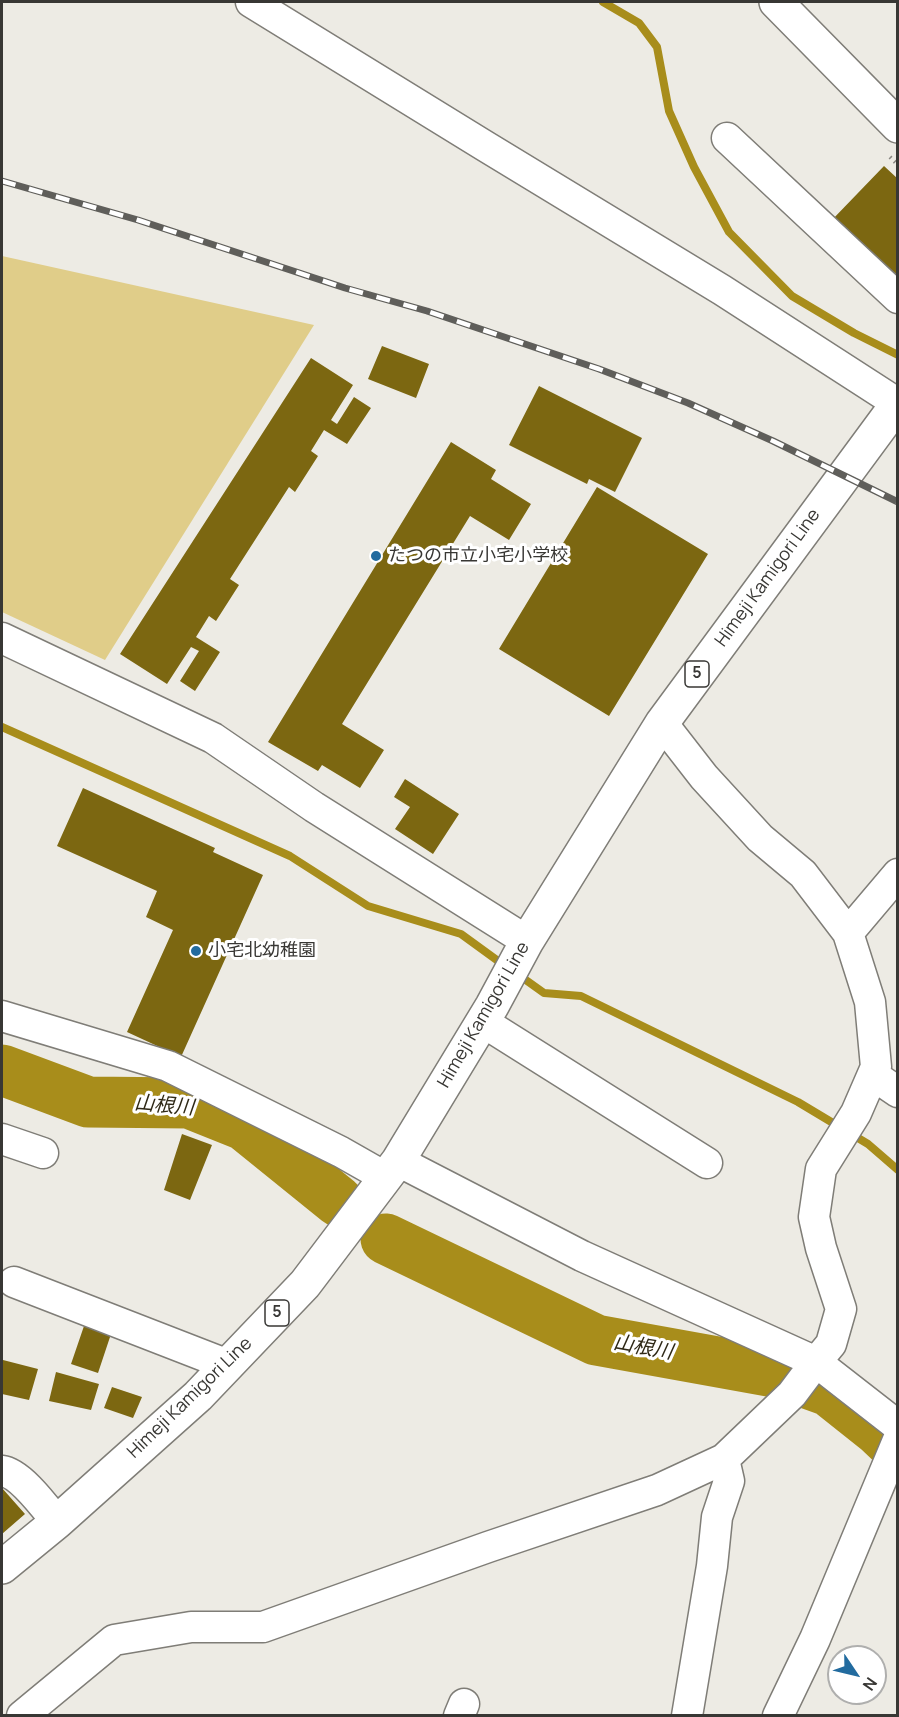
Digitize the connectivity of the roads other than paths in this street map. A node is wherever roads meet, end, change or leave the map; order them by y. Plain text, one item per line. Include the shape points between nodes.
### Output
1 (251, 2) edge
2 (776, 2) edge
3 (897, 126) edge
4 (728, 138) dead end
5 (897, 298) edge
6 (897, 403) edge
7 (2, 638) edge
8 (662, 723) junction
9 (897, 874) edge
10 (848, 933) junction
11 (522, 950) junction
12 (487, 1014) junction
13 (2, 1016) edge
14 (873, 1075) junction
15 (897, 1092) edge
16 (2, 1140) edge
17 (43, 1153) dead end
18 (707, 1163) dead end
19 (391, 1169) junction
20 (14, 1282) dead end
21 (228, 1365) junction
22 (805, 1377) junction
23 (897, 1426) edge
24 (897, 1440) edge
25 (724, 1459) junction
26 (2, 1471) edge
27 (57, 1522) junction
28 (2, 1567) edge
29 (22, 1716) edge
30 (687, 1716) edge
31 (778, 1716) edge

1 - 6 street via 722,290
2 - 3 main road
4 - 5 street
6 - 8 main road, Himeji Kamigori Line / 5
7 - 11 street via 213,738
8 - 10 street via 704,777 760,838 803,874
8 - 11 main road, Himeji Kamigori Line / 5
9 - 10 street
10 - 14 street via 870,1002 876,1067
11 - 12 main road, Himeji Kamigori Line / 5
12 - 18 street
12 - 19 main road, Himeji Kamigori Line / 5
13 - 19 street via 168,1066 340,1152
14 - 15 street
14 - 22 street via 856,1113 820,1169 814,1217 841,1309 831,1344
16 - 17 street
19 - 21 main road, Himeji Kamigori Line / 5 via 305,1284
19 - 22 street via 582,1256
20 - 21 street
21 - 27 main road, Himeji Kamigori Line / 5
22 - 23 street
22 - 25 street
24 - 31 street via 815,1639
25 - 29 street via 657,1490 262,1627 191,1627 114,1640
25 - 30 street via 729,1481 717,1517
26 - 27 street via 9,1472
27 - 28 main road, Himeji Kamigori Line / 5

